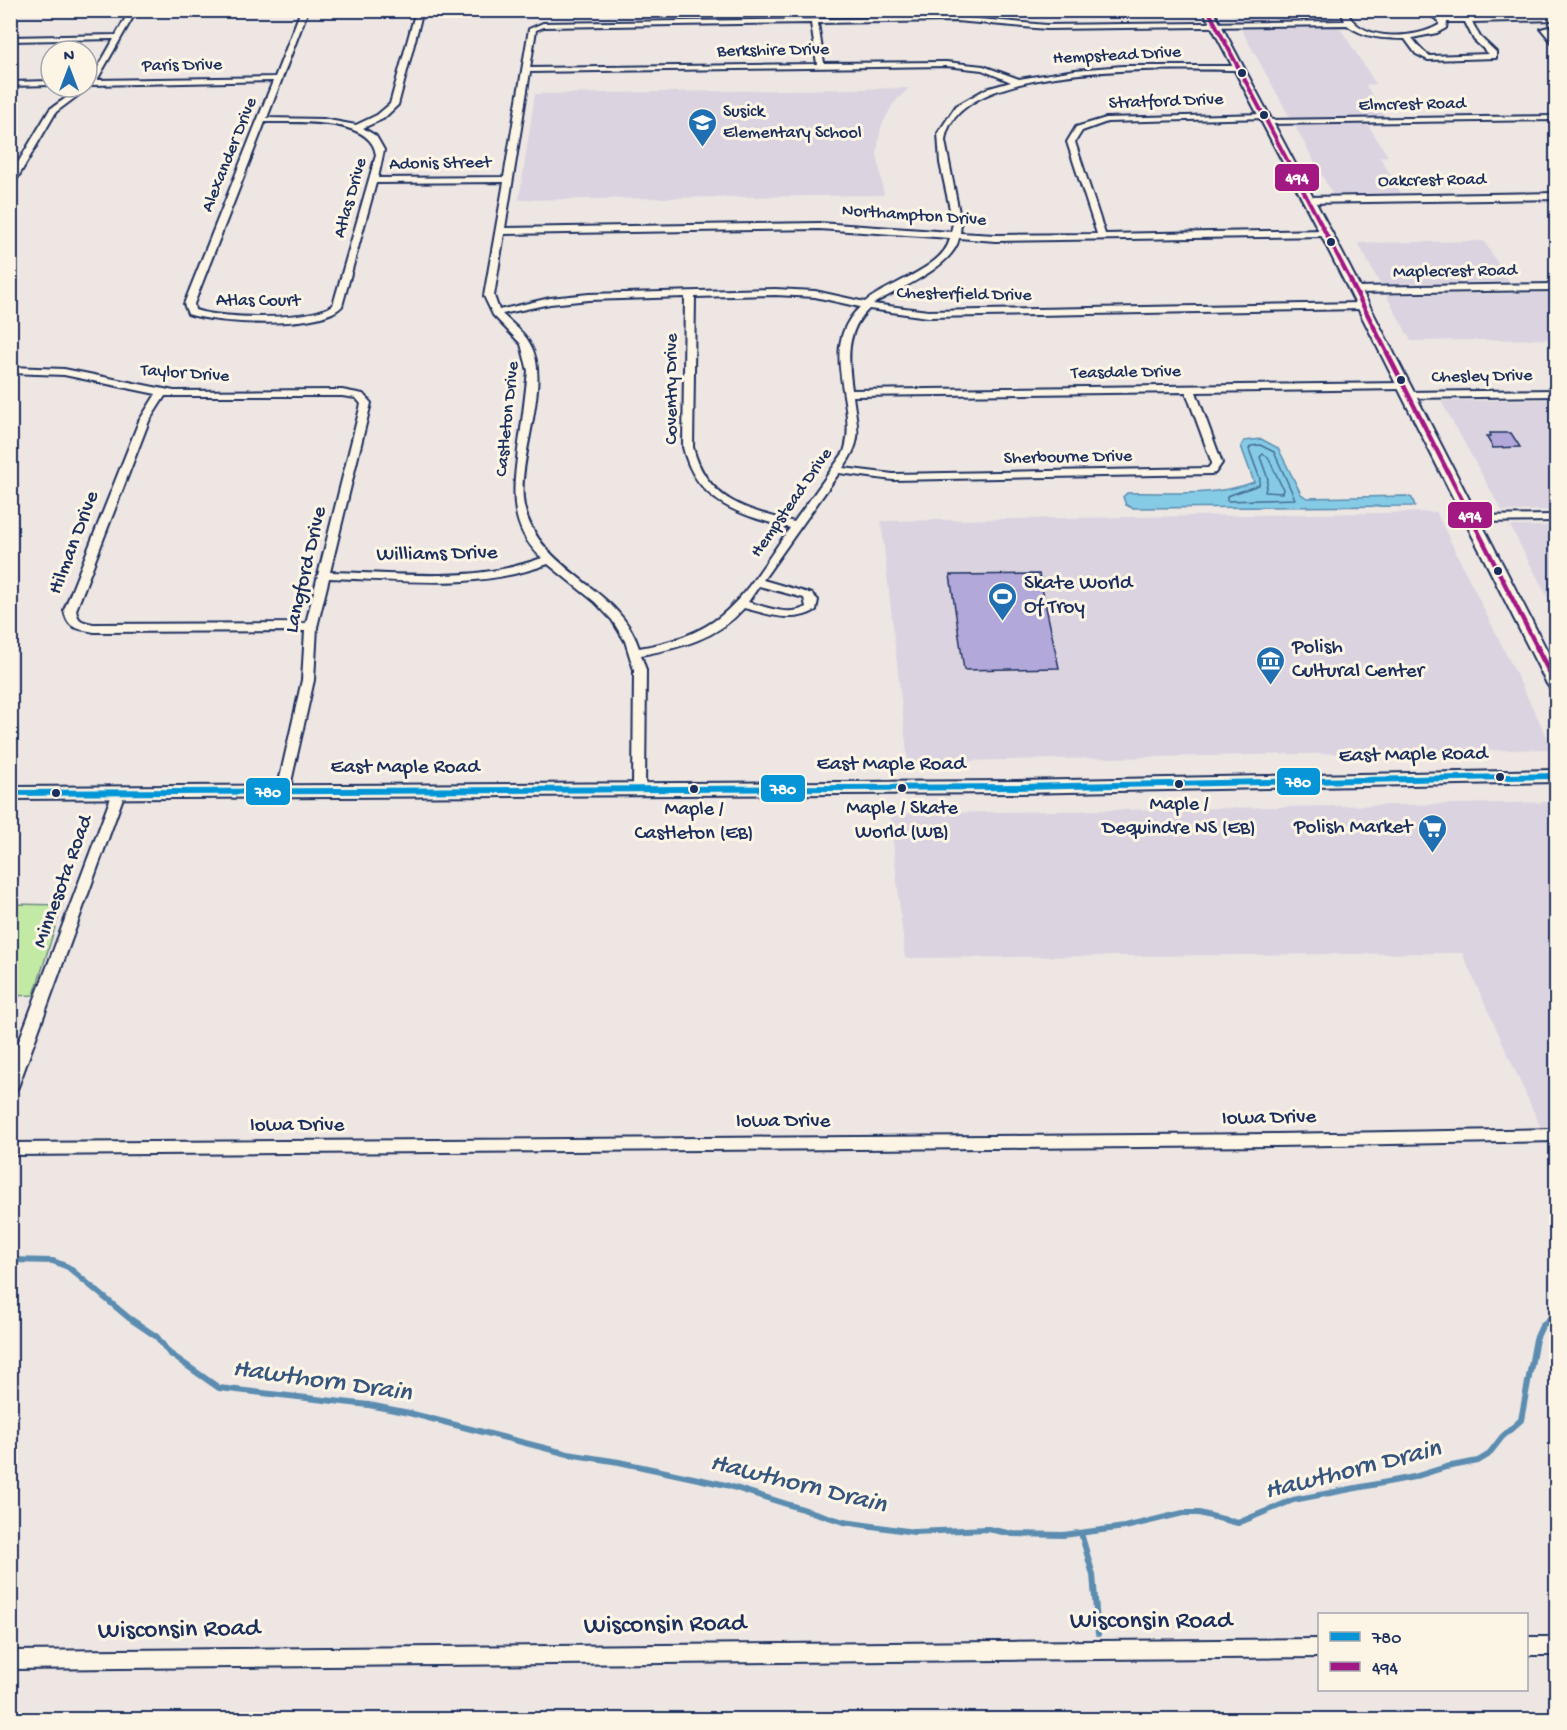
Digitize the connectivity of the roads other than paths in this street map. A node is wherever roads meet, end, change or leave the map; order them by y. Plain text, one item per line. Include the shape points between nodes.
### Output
1 (134, 10) edge
2 (305, 10) edge
3 (420, 10) edge
4 (647, 10) edge
5 (1425, 10) edge
6 (1457, 10) edge
7 (1531, 10) edge
8 (1540, 11) edge
9 (1546, 15) edge
10 (1211, 18) edge
11 (1347, 18) edge
12 (1557, 18) edge
13 (1468, 19) junction
14 (1443, 20) junction
15 (814, 21) junction
16 (647, 24) junction
17 (1555, 27) edge
18 (119, 37) junction
19 (1407, 37) junction
20 (10, 39) edge
21 (1557, 45) edge
22 (821, 66) junction
23 (99, 68) edge
24 (1239, 68) junction
25 (525, 70) junction
26 (278, 79) junction
27 (1017, 81) junction
28 (39, 83) edge
29 (10, 84) edge
30 (99, 85) edge
31 (69, 99) edge
32 (1557, 118) edge
33 (1266, 119) junction
34 (262, 120) junction
35 (357, 128) junction
36 (508, 179) junction
37 (372, 181) junction
38 (10, 184) edge
39 (1557, 196) edge
40 (1308, 200) junction
41 (499, 231) junction
42 (1326, 233) junction
43 (956, 236) junction
44 (1102, 237) junction
45 (1557, 286) edge
46 (1354, 290) junction
47 (690, 294) junction
48 (866, 305) junction
49 (1362, 306) junction
50 (191, 312) joint
51 (326, 313) joint
52 (496, 313) junction
53 (10, 370) edge
54 (1190, 389) junction
55 (1406, 390) junction
56 (162, 393) junction
57 (849, 393) junction
58 (1557, 393) edge
59 (359, 396) joint
60 (837, 470) junction
61 (1557, 518) edge
62 (1472, 519) junction
63 (796, 526) junction
64 (548, 560) junction
65 (324, 575) junction
66 (756, 582) junction
67 (741, 604) junction
68 (311, 627) junction
69 (637, 652) junction
70 (1557, 684) edge
71 (1557, 776) edge
72 (639, 789) junction
73 (283, 791) junction
74 (119, 792) junction
75 (10, 793) edge
76 (10, 1087) edge
77 (1557, 1135) edge
78 (10, 1149) edge
79 (1528, 1646) edge
80 (1557, 1646) edge
81 (1318, 1648) edge
82 (10, 1660) edge

1 - 18 street
2 - 26 street, Alexander Drive
3 - 35 street, Atlas Drive via 394,105
4 - 16 street
5 - 14 street
6 - 13 street
7 - 8 street
8 - 9 street
9 - 12 street
9 - 13 street
9 - 17 street
10 - 11 street
10 - 15 street via 1047,27 967,19
10 - 24 main road
11 - 19 street via 1367,33
13 - 14 street
13 - 19 street via 1474,35 1493,56 1428,58
14 - 19 street via 1443,26 1437,30
15 - 16 street
15 - 22 street
16 - 25 street via 536,26
17 - 21 street via 1545,30
18 - 20 street
18 - 23 street
22 - 25 street, Berkshire Drive
22 - 27 street, Berkshire Drive via 955,64 992,70
24 - 27 street, Hempstead Drive via 1095,70
24 - 33 main road
25 - 36 street
26 - 30 street, Paris Drive
26 - 34 street, Alexander Drive
27 - 43 street, Hempstead Drive via 965,104 947,121 941,148 957,223
28 - 29 street
31 - 38 street via 53,111
32 - 33 street, Elmcrest Road
33 - 40 main road
33 - 44 street, Stratford Drive via 1126,118 1100,121 1079,129 1071,142
34 - 35 street via 323,121
34 - 50 street, Alexander Drive via 189,304
35 - 37 street, Atlas Drive via 380,148
36 - 37 street, Adonis Street
36 - 41 street
37 - 51 street, Atlas Drive via 338,303
39 - 40 street, Oakcrest Road
40 - 42 main road
41 - 43 street, Northampton Drive via 819,226
41 - 52 street via 489,296
42 - 44 street, Northampton Drive
42 - 46 main road
43 - 44 street, Northampton Drive
43 - 48 street, Hempstead Drive via 936,264 882,292
45 - 46 street, Maplecrest Road
46 - 49 main road
47 - 48 street, Chesterfield Drive via 797,293
47 - 52 street, Chesterfield Drive via 572,298
47 - 63 street, Coventry Drive via 688,447 693,468 708,488 727,503
48 - 49 street, Chesterfield Drive via 928,314
48 - 57 street, Hempstead Drive via 852,320 846,335
49 - 55 main road
50 - 51 street, Atlas Court via 213,318 304,317
52 - 64 street, Castleton Drive via 521,335 532,357 518,496 524,526
53 - 56 street, Taylor Drive via 64,372
54 - 55 street, Teasdale Drive
54 - 57 street, Teasdale Drive
54 - 60 street, Sherbourne Drive via 1217,463 1211,471 893,477
55 - 58 street, Chesley Drive
55 - 62 main road
56 - 59 street, Taylor Drive
56 - 68 street, Hilman Drive via 144,421 70,610 72,620 86,628
57 - 60 street, Hempstead Drive via 853,440
59 - 65 street, Langford Drive via 366,408
60 - 63 street, Hempstead Drive
61 - 62 street
62 - 70 main road
63 - 66 street, Hempstead Drive
64 - 65 street, Williams Drive via 485,576
64 - 69 street, Castleton Drive via 613,612
65 - 68 street, Langford Drive
66 - 67 street, Hempstead Drive
66 - 67 street via 808,596 812,608 790,615
67 - 69 street, Hempstead Drive via 723,623 695,638
68 - 73 street, Langford Drive via 308,680
69 - 72 street, Castleton Drive
71 - 72 main road, East Maple Road via 1029,787
72 - 73 main road, East Maple Road
73 - 74 main road, East Maple Road
74 - 75 main road, East Maple Road
74 - 76 street, Minnesota Road
77 - 78 street, Iowa Drive
79 - 80 street
81 - 82 street, Wisconsin Road

